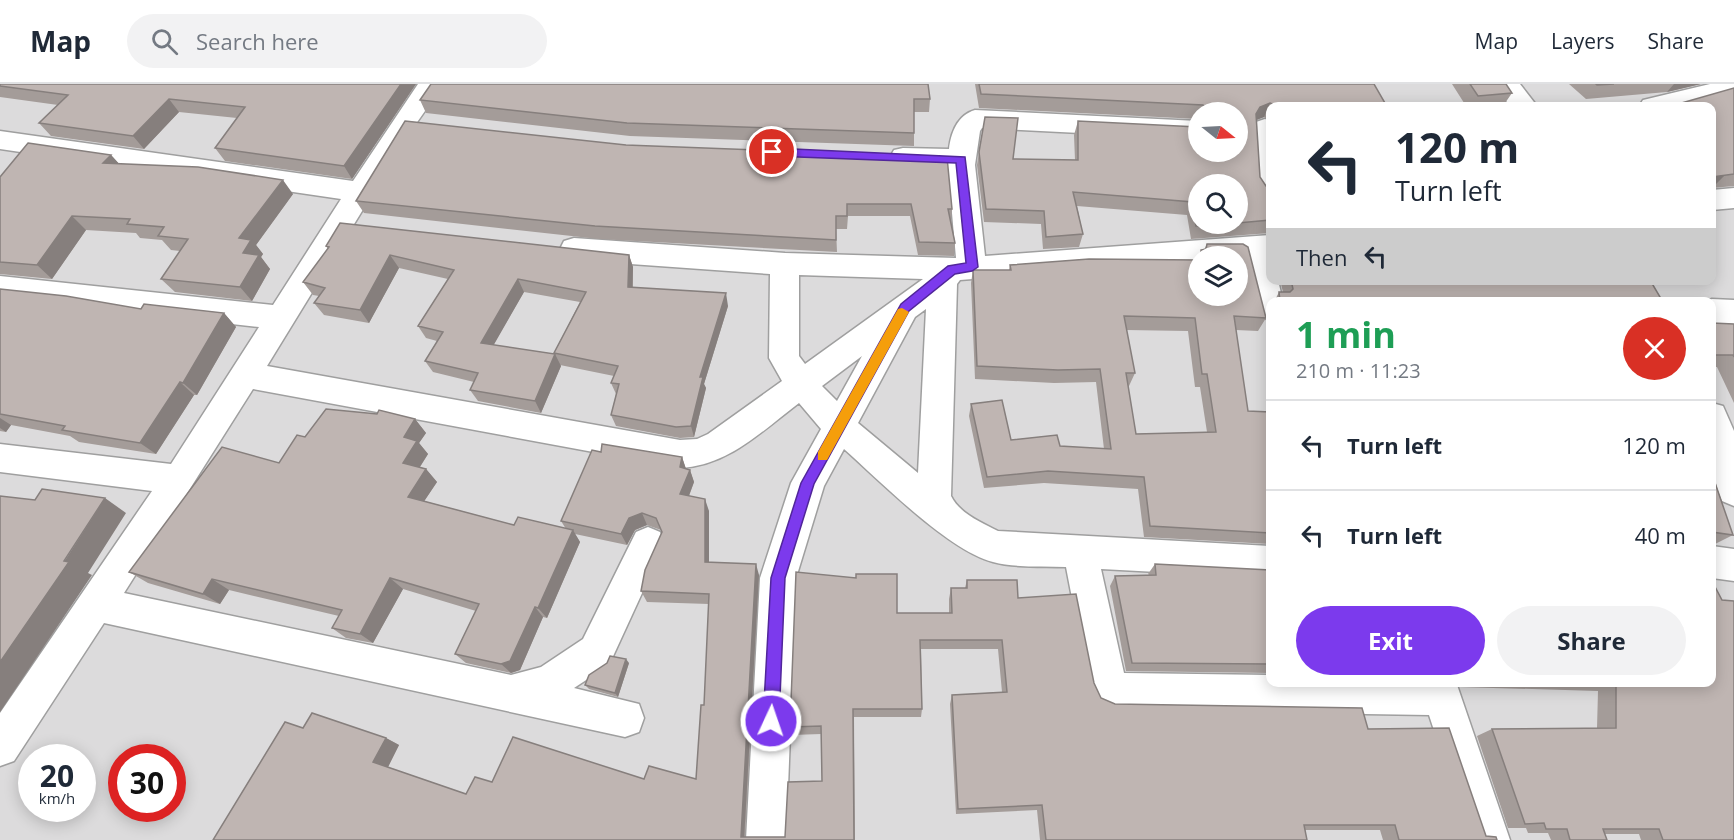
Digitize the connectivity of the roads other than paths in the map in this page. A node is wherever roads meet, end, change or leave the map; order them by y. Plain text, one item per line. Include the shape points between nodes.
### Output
1 (431, 84) edge
2 (1506, 84) edge
3 (1734, 87) edge
4 (1521, 102) edge
5 (1669, 102) edge
6 (1266, 128) edge
7 (1248, 129) edge
8 (1188, 130) edge
9 (0, 140) edge
10 (878, 156) edge
11 (961, 159) junction
12 (360, 192) junction
13 (1734, 198) edge
14 (1716, 200) edge
15 (340, 224) junction
16 (375, 227) edge
17 (1262, 246) edge
18 (552, 247) edge
19 (785, 264) junction
20 (955, 272) junction
21 (1266, 277) edge
22 (0, 287) edge
23 (905, 308) junction
24 (1716, 310) edge
25 (1734, 312) edge
26 (281, 318) junction
27 (245, 375) junction
28 (802, 385) junction
29 (1716, 425) edge
30 (839, 426) junction
31 (1730, 455) edge
32 (0, 458) edge
33 (179, 480) junction
34 (1734, 491) edge
35 (942, 513) junction
36 (648, 543) dead end
37 (1080, 550) junction
38 (1266, 562) edge
39 (1716, 563) edge
40 (1734, 565) edge
41 (96, 604) junction
42 (1439, 690) edge
43 (511, 694) junction
44 (625, 718) dead end
45 (2, 740) edge
46 (766, 840) edge
47 (1490, 840) edge

1 - 12 street via 416,123
2 - 4 street
3 - 5 street
6 - 7 street
8 - 11 street via 975,119 963,135
9 - 12 street
10 - 11 street
11 - 20 street
12 - 15 street
13 - 14 street
15 - 16 street
15 - 26 street
17 - 20 street
17 - 21 street
18 - 19 street
19 - 20 street
19 - 28 street via 784,358
20 - 23 street
20 - 35 street via 934,496
22 - 26 street
23 - 28 street
23 - 30 street
24 - 25 street
26 - 27 street
27 - 28 street via 680,454 699,453 720,444
27 - 33 street
28 - 30 street
29 - 31 street
30 - 35 street
30 - 46 street via 808,483 778,578
31 - 34 street
32 - 33 street
33 - 41 street
35 - 37 street via 964,531 994,547
36 - 43 street via 596,652 549,683
37 - 38 street
37 - 42 street via 1109,691
39 - 40 street
41 - 43 street
41 - 45 street
42 - 47 street
43 - 44 street

